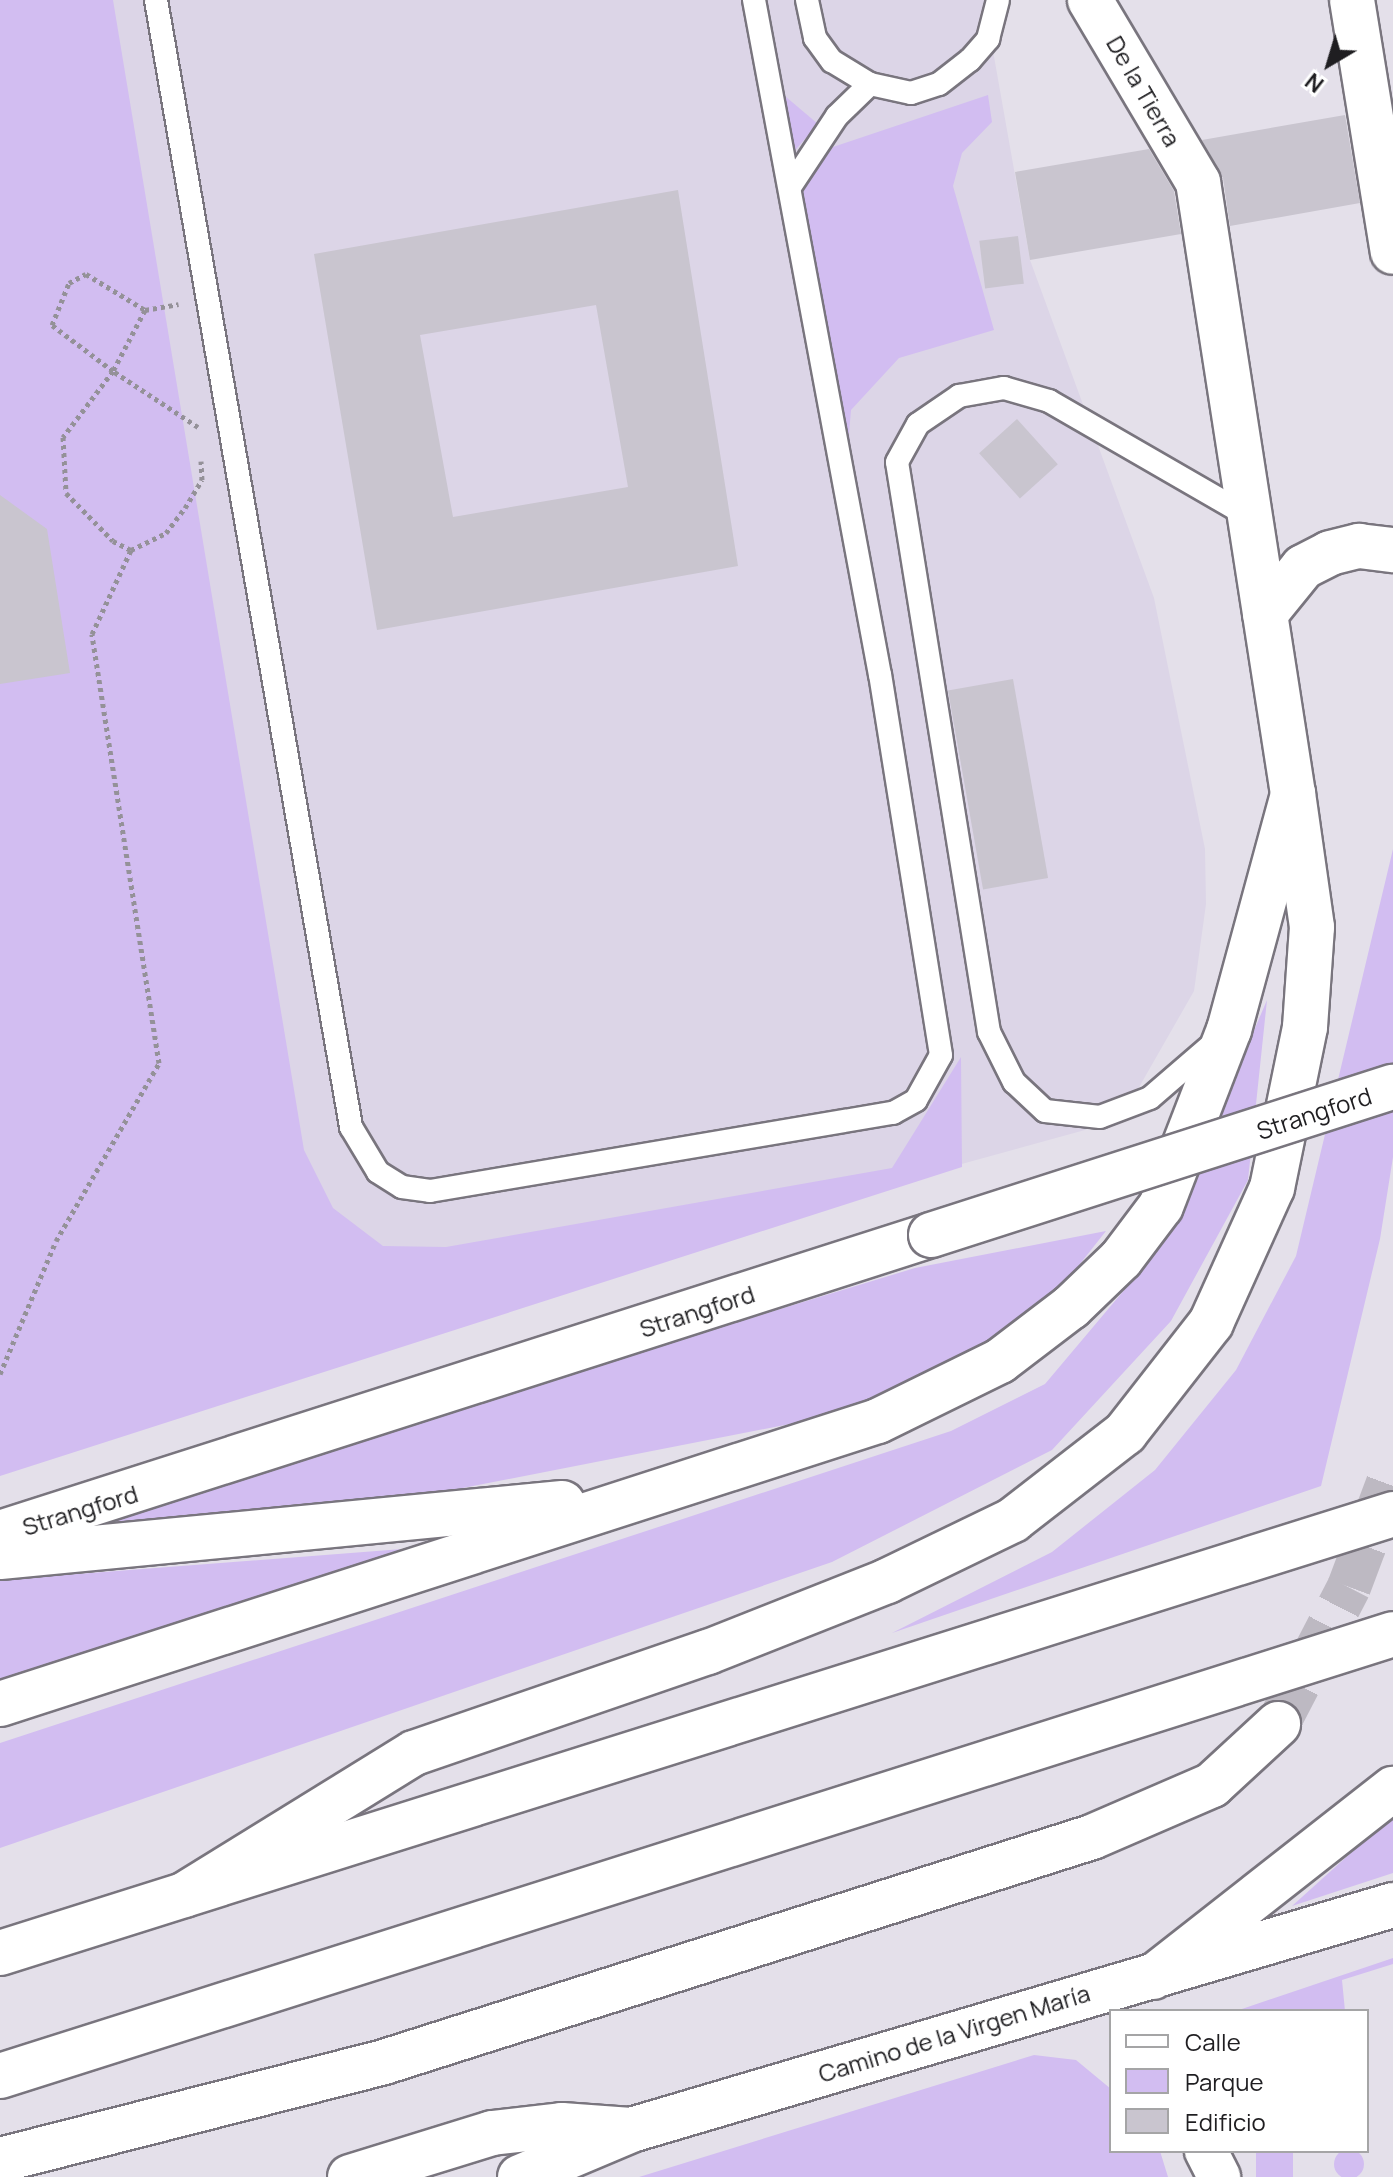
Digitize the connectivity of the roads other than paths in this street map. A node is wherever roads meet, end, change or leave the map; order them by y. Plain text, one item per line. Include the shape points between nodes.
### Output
1 (156, 0) edge
2 (754, 0) edge
3 (807, 0) edge
4 (998, 0) edge
5 (1090, 0) edge
6 (1352, 0) edge
7 (870, 84) junction
8 (1388, 174) edge
9 (790, 187) junction
10 (1393, 252) edge
11 (1250, 517) junction
12 (1393, 550) edge
13 (1265, 614) junction
14 (1293, 794) junction
15 (1229, 1030) junction
16 (1393, 1087) edge
17 (652, 1493) junction
18 (1393, 1514) edge
19 (0, 1533) edge
20 (0, 1557) edge
21 (1393, 1634) edge
22 (0, 1704) edge
23 (1278, 1724) tunnel mouth
24 (1393, 1789) edge
25 (184, 1895) junction
26 (1393, 1905) edge
27 (0, 1953) edge
28 (1130, 1991) edge
29 (0, 2076) edge
30 (631, 2130) junction
31 (1207, 2153) edge
32 (0, 2160) edge
33 (350, 2177) edge
34 (520, 2177) edge
35 (1219, 2177) edge

1 - 9 lane via 351,1127 378,1172 402,1187 430,1191 893,1113 916,1100 931,1082 941,1055 941,1028
2 - 9 lane
3 - 7 lane via 815,38 832,61
4 - 7 lane via 988,39 939,84 911,93
5 - 11 main road, De la Tierra via 1198,182
6 - 8 main road
7 - 9 lane via 837,116
8 - 10 main road
11 - 13 main road
11 - 15 lane via 1049,401 1004,388 959,396 918,424 897,462 989,1032 1014,1082 1045,1111 1100,1117 1150,1098
12 - 13 main road via 1359,546 1330,553 1282,587
13 - 14 main road
14 - 15 main road
14 - 25 main road via 1312,927 1305,1027 1272,1188 1211,1323 1125,1433 1013,1520 887,1581 708,1652 414,1753
15 - 17 main road via 1161,1206 1121,1259 1071,1307 1000,1361 947,1392 878,1421
16 - 19 main road, Strangford, bridge
17 - 20 main road
17 - 22 main road
18 - 25 main road
21 - 29 main road
23 - 32 main road via 1212,1785 1092,1837 384,2062
24 - 28 main road
25 - 27 main road
26 - 28 main road, Camino de la Virgen María
28 - 30 main road, Camino de la Virgen María
30 - 33 main road via 562,2125 492,2133
30 - 34 main road, Camino de la Virgen María
31 - 35 street

